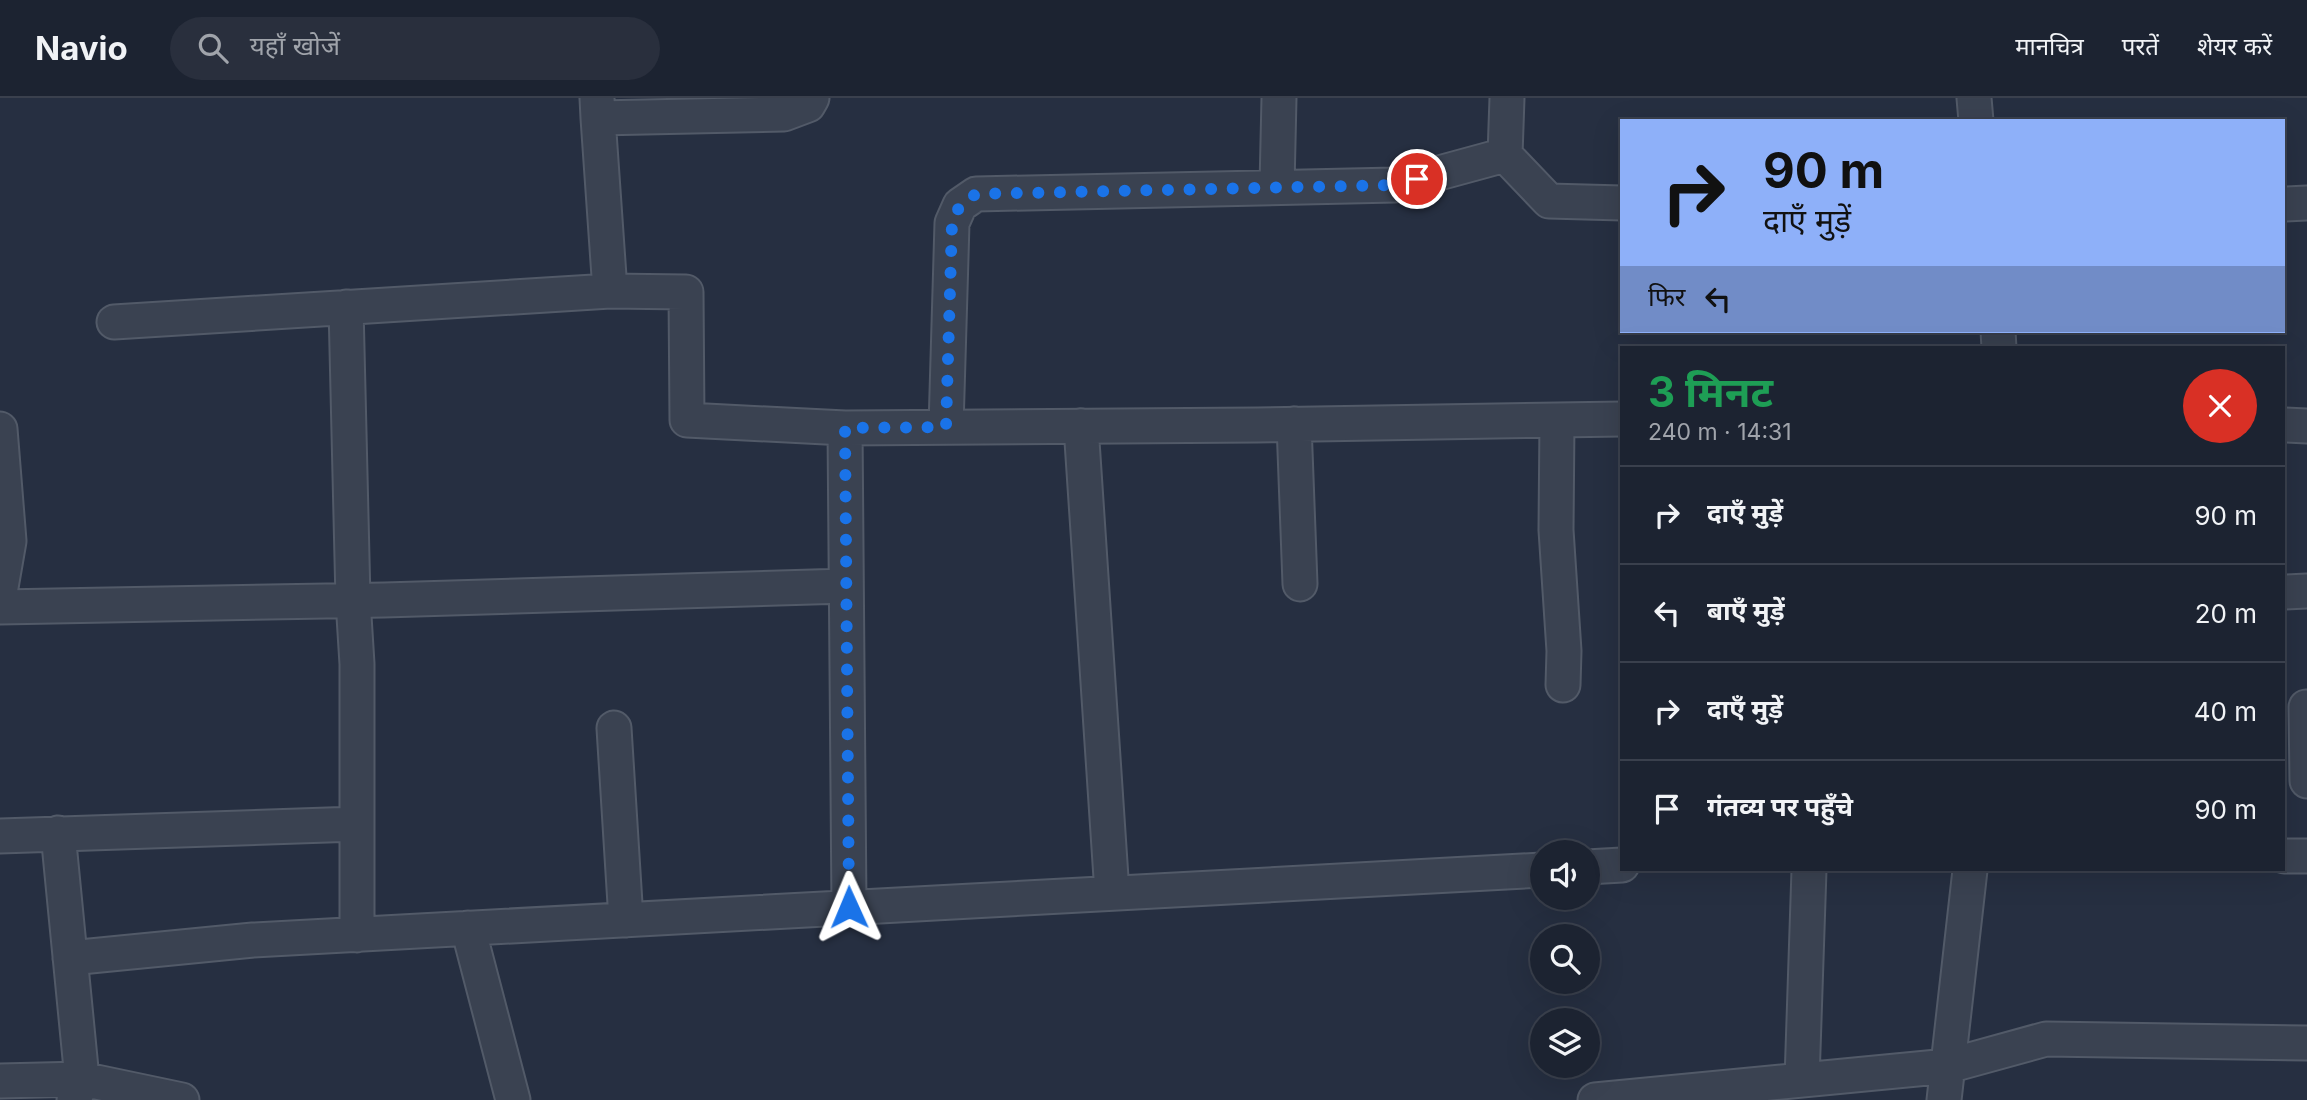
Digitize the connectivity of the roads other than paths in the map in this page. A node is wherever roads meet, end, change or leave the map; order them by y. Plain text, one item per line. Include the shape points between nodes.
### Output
1 (812, 98) edge
2 (1279, 98) edge
3 (1507, 98) edge
4 (1974, 98) edge
5 (597, 108) edge
6 (1976, 119) edge
7 (1505, 155) junction
8 (1277, 186) junction
9 (1620, 203) edge
10 (2307, 203) edge
11 (2285, 204) edge
12 (610, 291) junction
13 (346, 307) junction
14 (114, 322) dead end
15 (1620, 419) edge
16 (1557, 421) junction
17 (1294, 424) junction
18 (2285, 425) edge
19 (1081, 426) junction
20 (2307, 426) edge
21 (946, 427) junction
22 (845, 428) junction
23 (0, 429) edge
24 (1300, 584) dead end
25 (846, 586) junction
26 (2285, 592) edge
27 (2307, 592) edge
28 (0, 593) edge
29 (353, 600) junction
30 (0, 607) edge
31 (1563, 685) dead end
32 (2306, 707) edge
33 (614, 728) dead end
34 (2307, 781) edge
35 (357, 824) junction
36 (58, 833) junction
37 (0, 836) edge
38 (2285, 856) edge
39 (2307, 856) edge
40 (1620, 865) edge
41 (1600, 866) edge
42 (1530, 871) edge
43 (1809, 871) edge
44 (1970, 871) edge
45 (1112, 893) junction
46 (849, 907) junction
47 (626, 920) junction
48 (468, 928) junction
49 (357, 935) junction
50 (70, 958) junction
51 (2307, 1043) edge
52 (1948, 1066) junction
53 (1802, 1080) junction
54 (0, 1081) edge
55 (78, 1090) edge
56 (182, 1100) edge
57 (513, 1100) edge
58 (1595, 1100) edge
59 (1944, 1100) edge

1 - 5 street via 808,105 784,114
2 - 8 street
3 - 7 street
4 - 6 street
5 - 12 street
7 - 8 street via 1395,185
7 - 9 street via 1549,201
8 - 21 street via 976,194 960,205 952,223
10 - 11 street
12 - 13 street
12 - 22 street via 686,292 687,420
13 - 14 street
13 - 29 street
15 - 16 street
16 - 17 street
16 - 31 street
17 - 19 street
17 - 24 street
18 - 20 street
19 - 21 street
19 - 45 street
21 - 22 street
22 - 25 street
23 - 28 street via 9,541
25 - 29 street
25 - 46 street
26 - 27 street
29 - 30 street
29 - 35 street
32 - 34 street
33 - 47 street
35 - 36 street
35 - 49 street
36 - 37 street
36 - 50 street
38 - 39 street
40 - 41 street
42 - 45 street
43 - 53 street
44 - 52 street
45 - 46 street
46 - 47 street
47 - 48 street
48 - 49 street
48 - 57 street
49 - 50 street
50 - 55 street
51 - 52 street via 2046,1038
52 - 53 street
52 - 59 street
53 - 58 street
54 - 55 street
55 - 56 street

